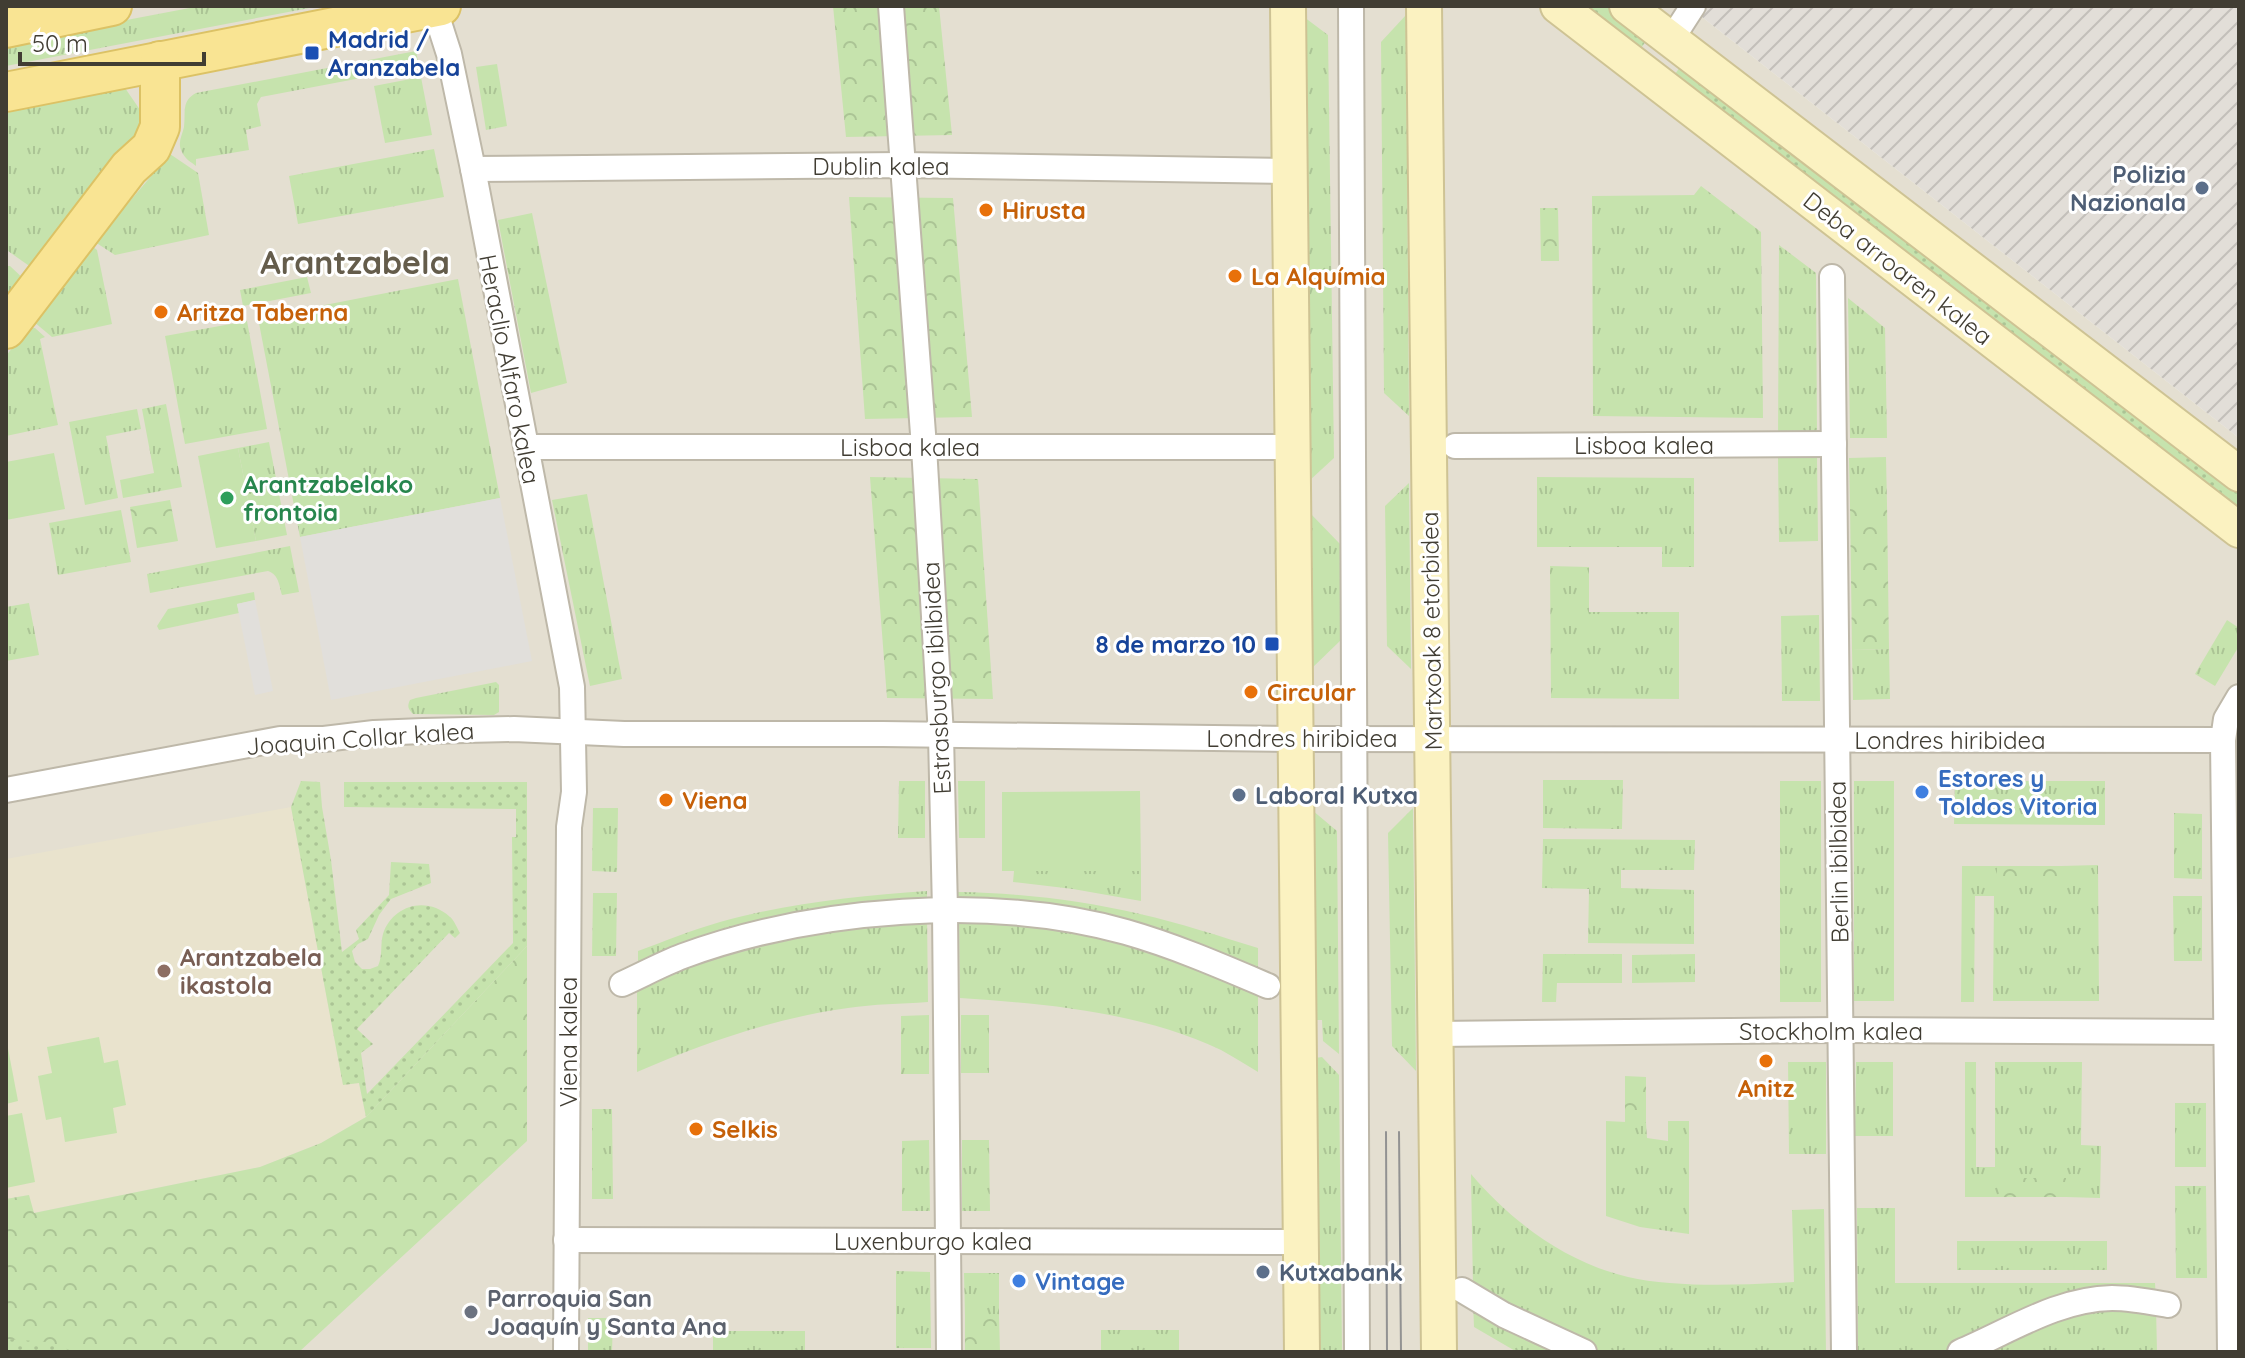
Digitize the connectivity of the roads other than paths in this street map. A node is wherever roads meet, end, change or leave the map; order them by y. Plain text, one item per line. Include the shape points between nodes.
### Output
1 (112, 6) edge
2 (891, 6) edge
3 (1288, 6) edge
4 (1351, 6) edge
5 (1424, 6) edge
6 (1558, 6) edge
7 (1627, 6) edge
8 (1693, 6) edge
9 (437, 7) edge
10 (6, 28) edge
11 (1671, 40) junction
12 (160, 61) junction
13 (6, 92) edge
14 (902, 165) junction
15 (473, 169) junction
16 (1290, 171) junction
17 (1832, 277) dead end
18 (6, 329) edge
19 (1834, 444) junction
20 (1455, 446) dead end
21 (527, 447) junction
22 (924, 447) junction
23 (1293, 447) junction
24 (2239, 474) edge
25 (2239, 530) edge
26 (2239, 697) edge
27 (573, 732) junction
28 (941, 735) junction
29 (1296, 739) junction
30 (1354, 739) junction
31 (1433, 739) junction
32 (1837, 739) junction
33 (2223, 740) junction
34 (6, 790) edge
35 (945, 910) junction
36 (622, 984) dead end
37 (1268, 986) dead end
38 (1841, 1030) junction
39 (2227, 1032) junction
40 (1435, 1034) junction
41 (566, 1240) junction
42 (948, 1242) junction
43 (1301, 1242) junction
44 (1462, 1290) dead end
45 (2168, 1305) dead end
46 (566, 1352) edge
47 (949, 1352) edge
48 (1302, 1352) edge
49 (1357, 1352) edge
50 (1439, 1352) edge
51 (1584, 1352) edge
52 (1844, 1352) edge
53 (1960, 1352) edge
54 (2230, 1352) edge

1 - 10 main road
2 - 14 street, Estrasburgo ibilbidea
3 - 16 street
4 - 30 street
5 - 31 street, Martxoak 8 etorbidea
6 - 25 street, Deba arroaren kalea
7 - 11 street, Deba arroaren kalea
8 - 11 street
9 - 12 main road
9 - 15 street, Heraclio Alfaro kalea
11 - 24 street, Deba arroaren kalea
12 - 13 main road
12 - 18 main road via 160,127 151,148 129,168
14 - 15 street, Dublin kalea
14 - 16 street, Dublin kalea
14 - 22 street, Estrasburgo ibilbidea
15 - 21 street, Heraclio Alfaro kalea
16 - 23 street
17 - 19 street, Berlin ibilbidea
19 - 20 street, Lisboa kalea
19 - 32 street, Berlin ibilbidea
21 - 22 street, Lisboa kalea
21 - 27 street, Heraclio Alfaro kalea via 572,687
22 - 23 street, Lisboa kalea
22 - 28 street, Estrasburgo ibilbidea
23 - 29 street
26 - 33 street via 2226,719
27 - 28 street, Londres hiribidea
27 - 34 street, Joaquin Collar kalea via 423,731 280,739
27 - 41 street, Viena kalea
28 - 29 street, Londres hiribidea
28 - 35 street, Estrasburgo ibilbidea
29 - 30 street, Londres hiribidea
29 - 43 street
30 - 31 street, Londres hiribidea
30 - 49 street
31 - 32 street, Londres hiribidea
31 - 40 street, Martxoak 8 etorbidea
32 - 33 street, Londres hiribidea
32 - 38 street, Berlin ibilbidea
33 - 39 street
35 - 36 street via 807,923 682,956
35 - 37 street via 1060,919 1124,932
35 - 42 street, Estrasburgo ibilbidea
38 - 39 street, Stockholm kalea
38 - 40 street, Stockholm kalea
38 - 52 street, Berlin ibilbidea
39 - 54 street
40 - 50 street, Martxoak 8 etorbidea
41 - 42 street, Luxenburgo kalea
41 - 46 street, Viena kalea
42 - 43 street, Luxenburgo kalea
42 - 47 street, Estrasburgo ibilbidea
43 - 48 street
44 - 51 street
45 - 53 street via 2114,1298 2069,1304

